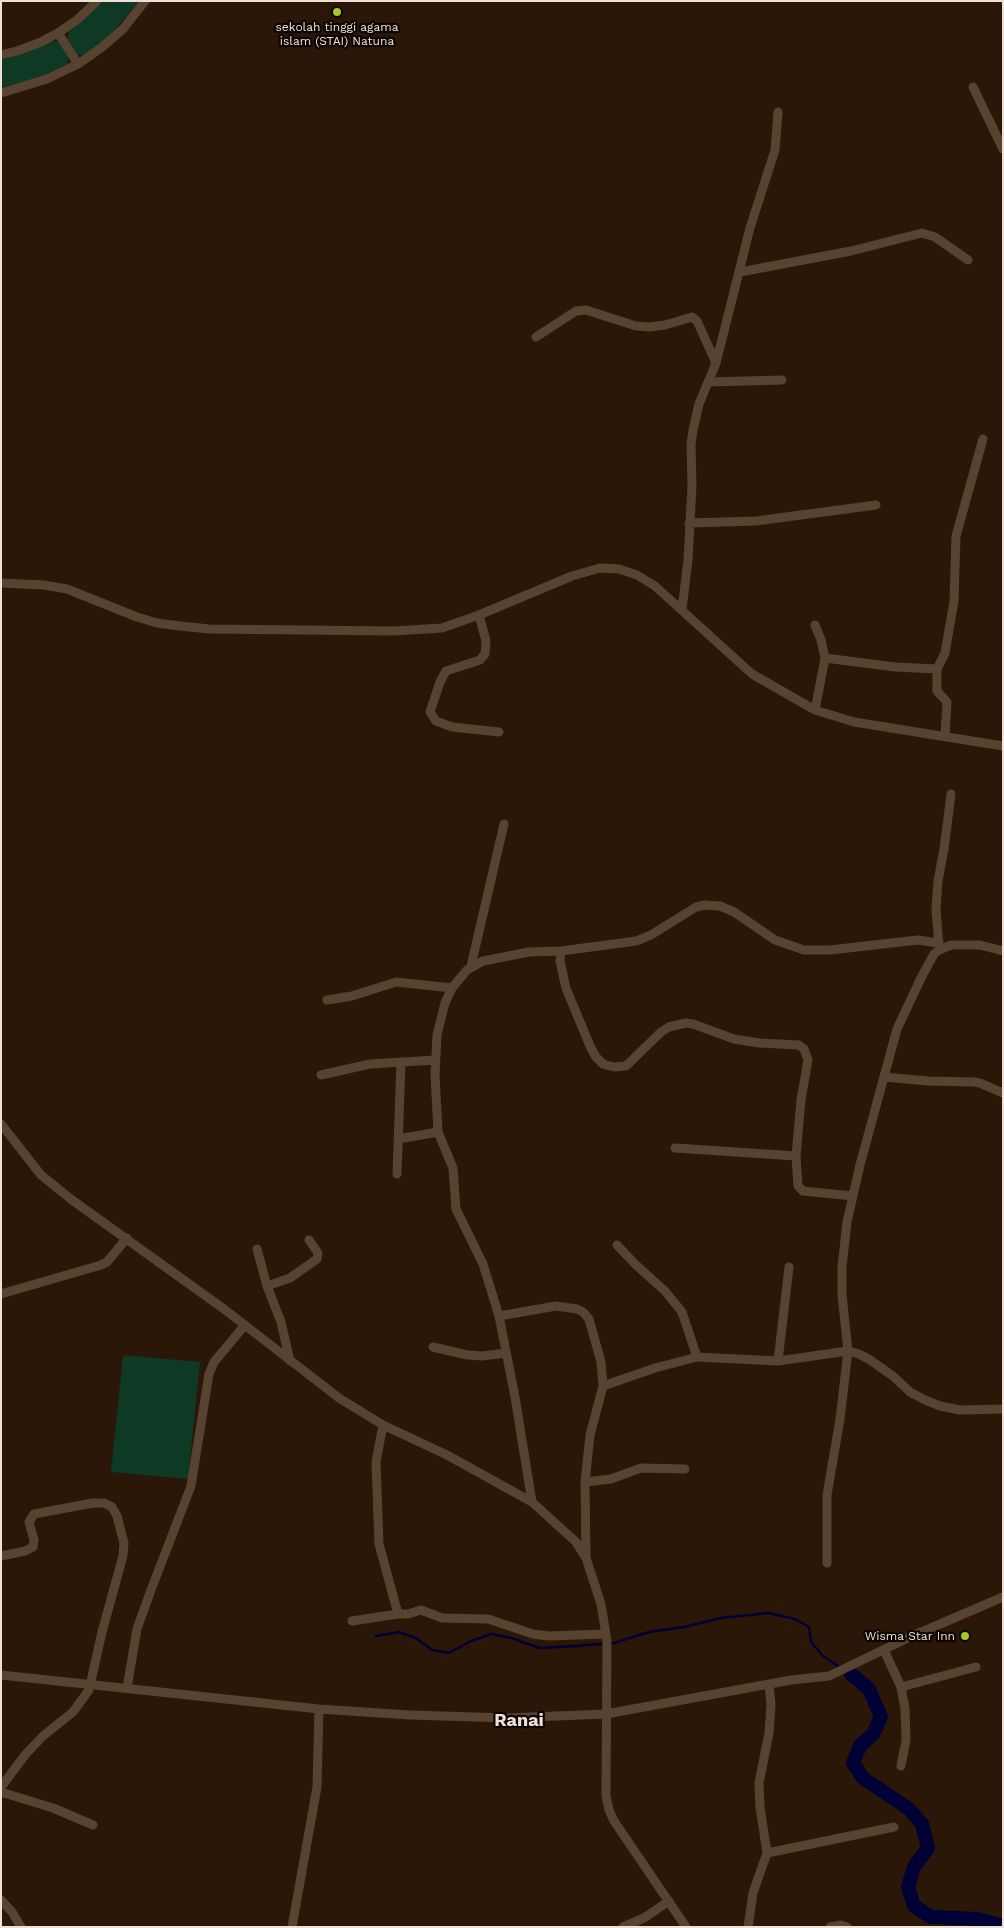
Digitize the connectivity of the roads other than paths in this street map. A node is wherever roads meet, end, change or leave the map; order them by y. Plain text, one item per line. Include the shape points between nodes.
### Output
1 (98, 1) edge
2 (145, 1) edge
3 (58, 33) junction
4 (1, 54) edge
5 (78, 64) junction
6 (973, 87) dead end
7 (1, 93) edge
8 (778, 112) dead end
9 (1003, 149) edge
10 (968, 260) dead end
11 (740, 272) junction
12 (536, 336) dead end
13 (716, 364) junction
14 (782, 380) dead end
15 (708, 382) junction
16 (983, 439) dead end
17 (876, 505) dead end
18 (689, 524) junction
19 (1, 583) edge
20 (682, 609) junction
21 (479, 615) junction
22 (816, 625) dead end
23 (826, 658) junction
24 (937, 669) junction
25 (815, 710) junction
26 (499, 732) dead end
27 (945, 735) junction
28 (1003, 746) edge
29 (951, 794) dead end
30 (504, 824) dead end
31 (938, 946) junction
32 (561, 951) junction
33 (1003, 951) edge
34 (471, 966) junction
35 (452, 988) junction
36 (327, 1000) dead end
37 (435, 1060) junction
38 (401, 1062) junction
39 (321, 1075) dead end
40 (884, 1077) junction
41 (1003, 1093) edge
42 (1, 1124) edge
43 (438, 1132) junction
44 (398, 1139) junction
45 (675, 1148) dead end
46 (796, 1156) junction
47 (397, 1174) dead end
48 (853, 1196) junction
49 (127, 1238) junction
50 (309, 1240) dead end
51 (617, 1245) dead end
52 (257, 1249) dead end
53 (788, 1267) dead end
54 (267, 1286) junction
55 (1, 1294) edge
56 (499, 1316) junction
57 (245, 1325) junction
58 (432, 1347) dead end
59 (848, 1351) junction
60 (506, 1354) junction
61 (697, 1357) junction
62 (290, 1361) junction
63 (778, 1361) junction
64 (603, 1386) junction
65 (1003, 1409) edge
66 (383, 1425) junction
67 (685, 1469) dead end
68 (585, 1482) junction
69 (532, 1502) junction
70 (1, 1556) edge
71 (586, 1558) junction
72 (827, 1563) dead end
73 (1003, 1597) edge
74 (398, 1614) junction
75 (352, 1621) dead end
76 (607, 1638) junction
77 (884, 1650) junction
78 (976, 1667) dead end
79 (1, 1675) edge
80 (90, 1685) junction
81 (769, 1686) junction
82 (901, 1687) junction
83 (127, 1688) junction
84 (319, 1708) junction
85 (606, 1714) junction
86 (901, 1766) dead end
87 (1, 1787) edge
88 (1, 1792) edge
89 (93, 1825) dead end
90 (894, 1826) dead end
91 (767, 1853) junction
92 (1, 1900) edge
93 (669, 1901) junction
94 (21, 1927) edge
95 (292, 1927) edge
96 (623, 1927) edge
97 (686, 1927) edge
98 (748, 1927) edge
99 (830, 1927) edge
100 (847, 1927) edge

1 - 3 street
2 - 5 street via 123,29
3 - 4 street via 41,42
3 - 5 street
5 - 7 street via 47,80
6 - 9 street
8 - 11 street via 775,150 750,228
10 - 11 street via 935,237 922,233 851,251
11 - 13 street
12 - 13 street via 576,311 586,310 636,326 650,327 692,317 697,320
13 - 15 street
14 - 15 street
15 - 18 street via 692,437
16 - 24 street via 956,536 954,601 945,653
17 - 18 street via 756,521
18 - 20 street
19 - 21 street via 67,589 157,623 209,629 420,630 442,628
20 - 21 street via 655,586 637,576 619,569 600,568 572,576
20 - 25 street via 752,674
21 - 26 street via 486,654 480,660 446,671 430,712 436,721 452,727
22 - 23 street
23 - 24 street
23 - 25 street
24 - 27 street via 937,692 946,702
25 - 27 street via 854,722
27 - 28 street
29 - 31 street via 938,881
30 - 34 street
31 - 32 street via 918,940 804,950 775,940 734,912 720,906 705,905 696,907 644,938
31 - 33 street via 980,945
31 - 40 street via 897,1029
32 - 34 street via 530,952
32 - 46 street via 566,988 590,1046 603,1064 626,1066 661,1032 686,1023 734,1039 792,1044 804,1049 808,1060
34 - 35 street
35 - 36 street via 396,982
35 - 37 street via 440,1018
37 - 38 street
37 - 43 street
38 - 39 street via 370,1064
38 - 44 street
40 - 41 street via 980,1083
40 - 48 street
42 - 49 street via 41,1175
43 - 44 street
43 - 56 street via 453,1168 456,1209 483,1264
44 - 47 street
45 - 46 street
46 - 48 street via 796,1182 803,1191
48 - 59 street via 842,1267
49 - 55 street via 102,1265
49 - 57 street
50 - 54 street via 318,1253 317,1259 290,1278
51 - 61 street via 682,1312
52 - 54 street
53 - 63 street
54 - 62 street via 281,1322
56 - 60 street
56 - 64 street via 556,1306 583,1312 590,1319 596,1341
57 - 62 street
57 - 83 street via 214,1362 209,1374 191,1486 138,1629
58 - 60 street via 467,1355
59 - 63 street
59 - 65 street via 870,1360 910,1392 940,1406 960,1410
59 - 72 street via 827,1495
60 - 69 street
61 - 63 street
61 - 64 street
62 - 66 street via 339,1398
64 - 68 street via 590,1435
66 - 69 street via 447,1455
66 - 74 street via 376,1462 376,1511 379,1544
67 - 68 street via 641,1468 611,1479
68 - 71 street
69 - 71 street via 571,1536
70 - 80 street via 33,1547 29,1522 38,1512 93,1503 112,1507 124,1543 123,1556
71 - 76 street via 602,1604
73 - 77 street
74 - 75 street
74 - 76 street via 422,1610 442,1618 488,1619 533,1634
76 - 85 street
77 - 81 street via 829,1676
77 - 82 street
78 - 82 street
79 - 80 street
80 - 83 street
80 - 87 street via 73,1712 43,1736
81 - 85 street
81 - 91 street via 769,1733 759,1783
82 - 86 street via 906,1726
83 - 84 street
84 - 85 street via 507,1718
84 - 95 street via 317,1787
85 - 93 street via 606,1796 609,1810
88 - 89 street
90 - 91 street
91 - 98 street via 753,1893
92 - 94 street
93 - 96 street
93 - 97 street
99 - 100 street via 841,1924

